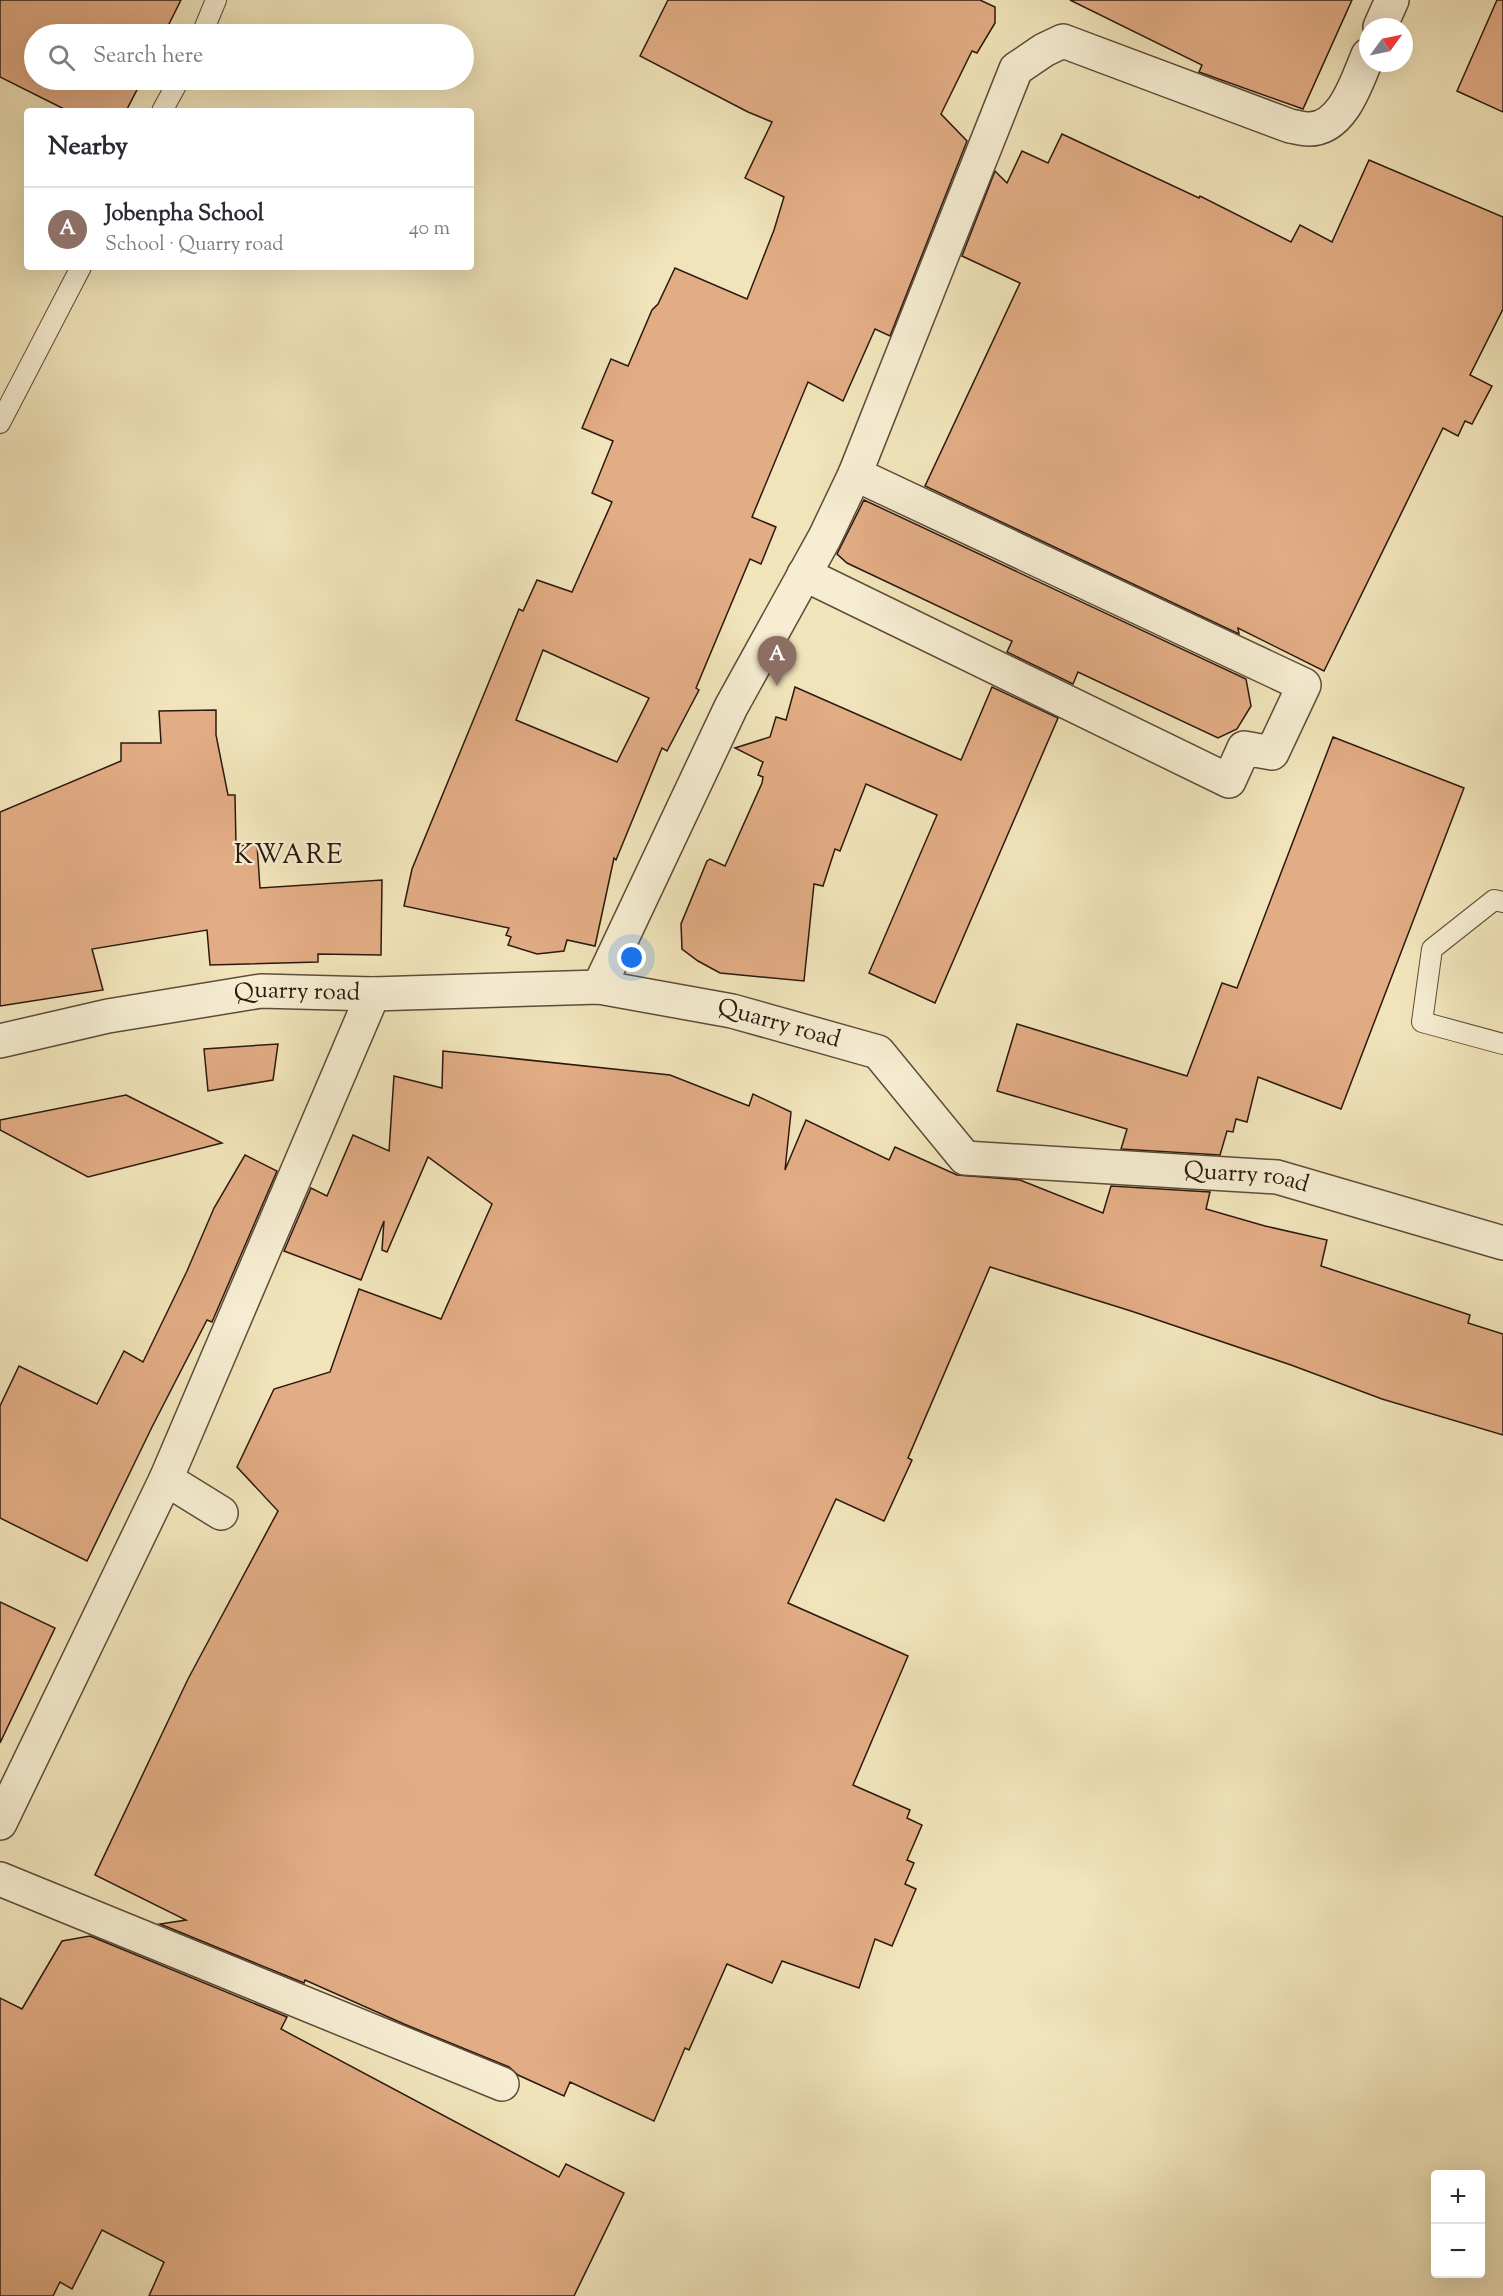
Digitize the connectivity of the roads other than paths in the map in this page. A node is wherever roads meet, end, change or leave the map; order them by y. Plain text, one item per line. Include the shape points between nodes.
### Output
1 (216, 0) edge
2 (1392, 0) edge
3 (1384, 18) edge
4 (206, 24) edge
5 (1360, 72) edge
6 (173, 90) edge
7 (164, 108) edge
8 (79, 270) edge
9 (0, 423) edge
10 (855, 474) junction
11 (804, 574) junction
12 (1503, 902) edge
13 (599, 987) junction
14 (373, 994) junction
15 (0, 1041) edge
16 (1503, 1044) edge
17 (1503, 1243) edge
18 (166, 1479) junction
19 (221, 1513) dead end
20 (0, 1823) edge
21 (0, 1879) edge
22 (502, 2084) dead end

1 - 4 lane
2 - 3 street
5 - 10 street via 1336,119 1311,129 1290,126 1063,41 1016,69
6 - 7 lane
8 - 9 lane
10 - 11 street
10 - 11 street via 1304,685 1272,753 1245,748 1229,781
11 - 13 street via 731,707
12 - 16 lane via 1494,900 1432,949 1422,1022
13 - 14 street, Quarry road
13 - 17 street, Quarry road via 732,1011 878,1052 965,1158 1277,1177
14 - 15 street, Quarry road via 261,991 108,1016
14 - 18 street
18 - 19 street
18 - 20 street
21 - 22 street

